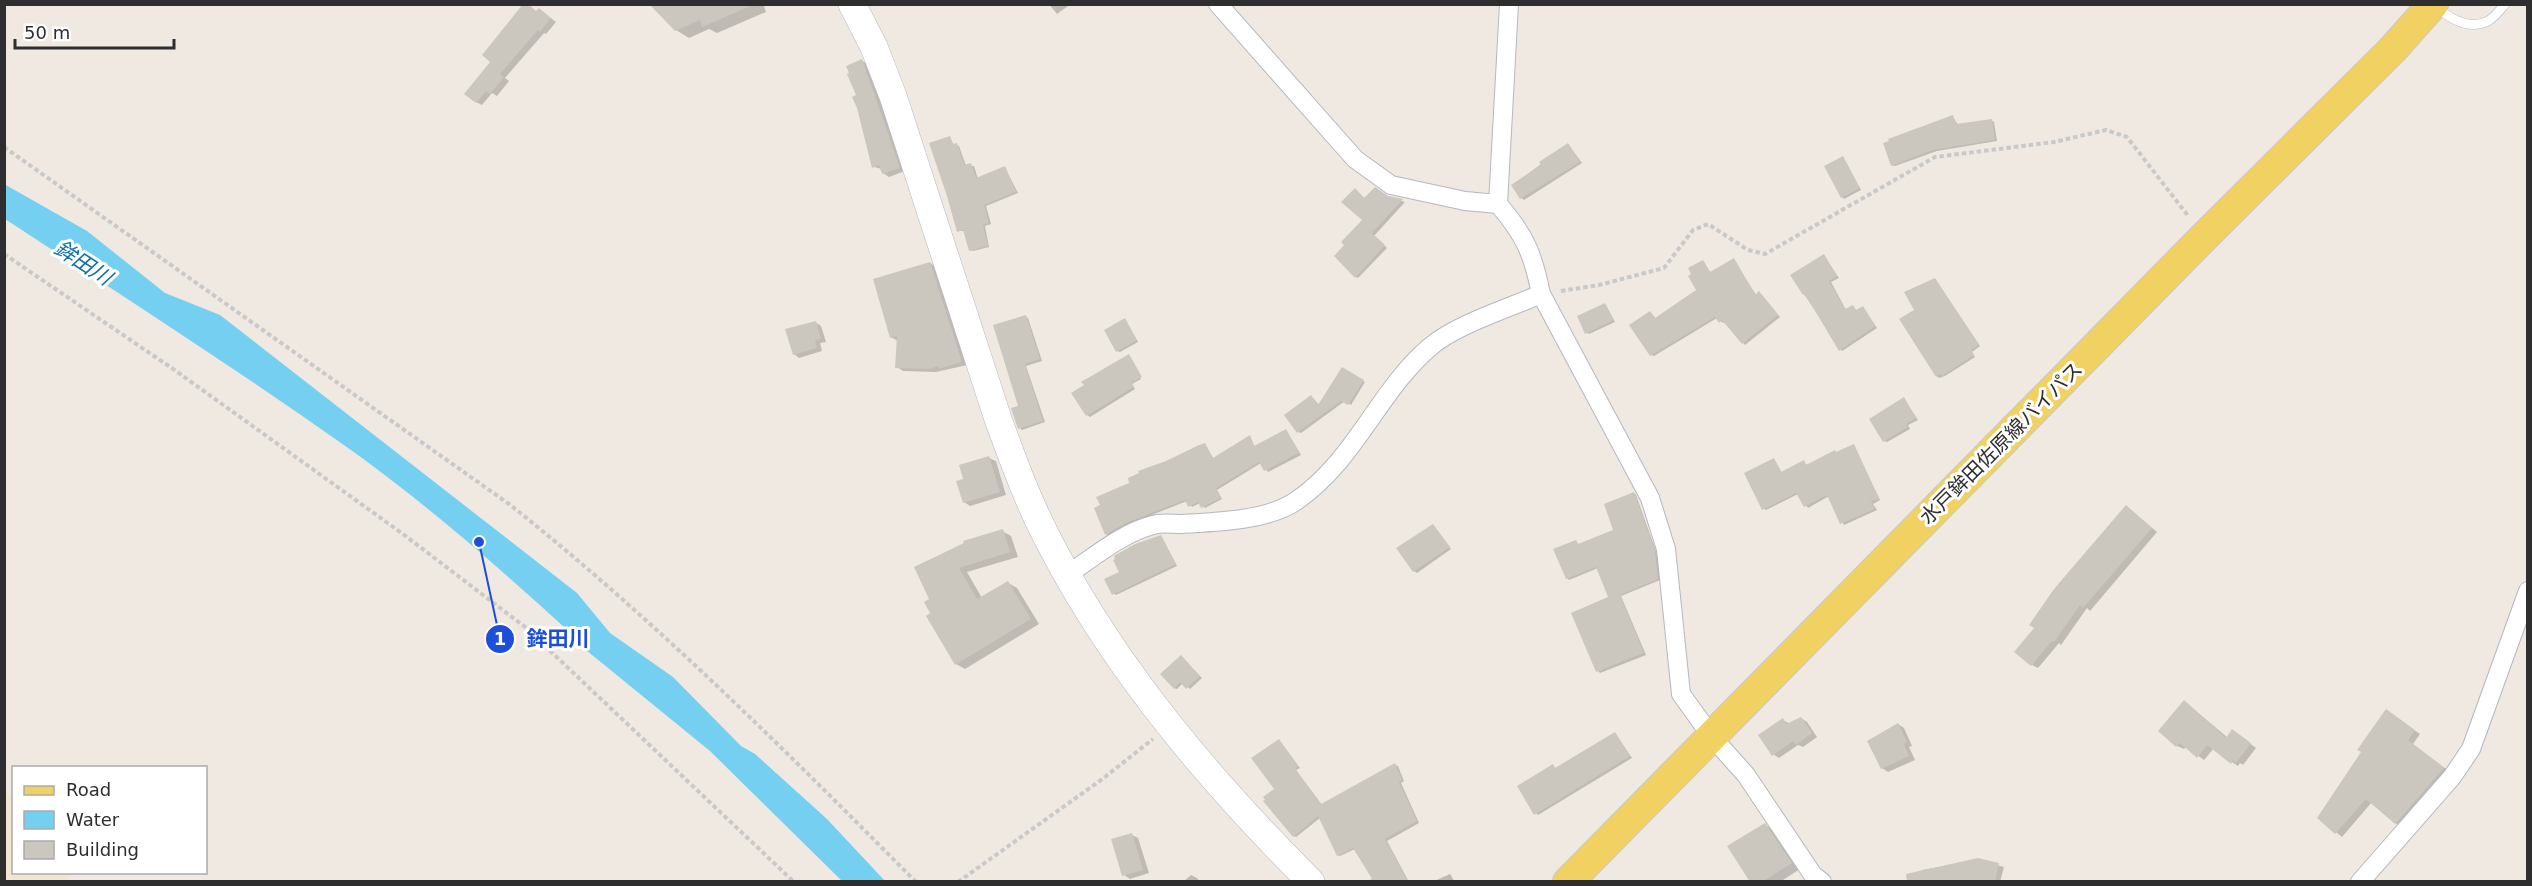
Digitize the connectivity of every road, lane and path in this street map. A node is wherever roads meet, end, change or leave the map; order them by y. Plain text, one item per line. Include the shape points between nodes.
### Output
1 (852, 4) edge
2 (1218, 4) edge
3 (1509, 4) edge
4 (2433, 4) edge
5 (2505, 4) edge
6 (4, 147) edge
7 (1498, 204) junction
8 (2204, 237) junction
9 (4, 254) edge
10 (1541, 294) junction
11 (1067, 575) junction
12 (2528, 591) edge
13 (1170, 725) junction
14 (1712, 737) junction
15 (795, 882) edge
16 (916, 882) edge
17 (958, 882) edge
18 (1311, 882) edge
19 (1568, 882) edge
20 (1822, 882) edge
21 (2360, 882) edge

1 - 11 street via 893,96 1013,461
2 - 7 street via 1355,159 1390,185
3 - 7 street
4 - 5 lane via 2447,16 2473,26 2488,21
4 - 8 main road, 水戸鉾田佐原線バイパス via 2394,49
6 - 16 path via 491,491 576,557 667,638
7 - 10 street via 1519,229 1535,262
8 - 10 path via 2127,137 2106,130 2054,142 1935,157 1765,254 1748,250 1708,224 1693,230 1664,268 1599,285
8 - 14 main road, 水戸鉾田佐原線バイパス
9 - 15 path via 176,371 525,627
10 - 11 street via 1431,345 1411,365 1349,450 1295,502 1266,515 1154,524 1113,543
10 - 14 street via 1650,498 1666,549 1681,694
11 - 13 street
12 - 21 street via 2471,749 2452,777
13 - 17 path via 1101,780
13 - 18 street via 1267,839
14 - 19 main road, 水戸鉾田佐原線バイパス
14 - 20 street via 1746,776 1813,875

